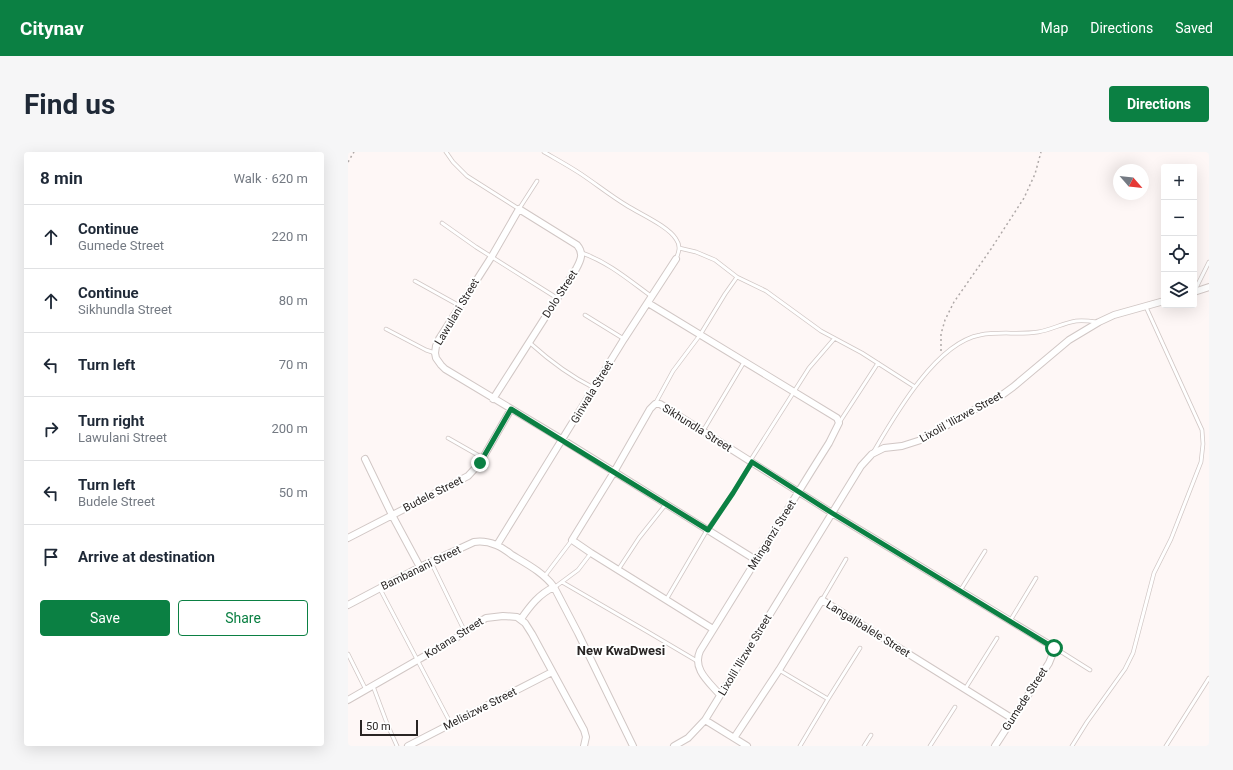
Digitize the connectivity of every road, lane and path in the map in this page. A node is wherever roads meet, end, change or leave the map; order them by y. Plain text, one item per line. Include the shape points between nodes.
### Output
1 (354, 152) edge
2 (446, 152) edge
3 (544, 152) edge
4 (1041, 152) edge
5 (348, 162) edge
6 (537, 181) dead end
7 (519, 210) junction
8 (442, 223) dead end
9 (680, 248) junction
10 (582, 253) junction
11 (492, 256) junction
12 (676, 259) joint
13 (1209, 262) edge
14 (737, 277) junction
15 (415, 281) dead end
16 (1197, 286) edge
17 (1209, 287) edge
18 (1197, 291) edge
19 (652, 297) junction
20 (557, 298) junction
21 (1161, 302) edge
22 (648, 303) junction
23 (460, 306) junction
24 (1146, 306) junction
25 (585, 315) dead end
26 (1099, 322) junction
27 (386, 329) dead end
28 (700, 335) junction
29 (624, 339) junction
30 (834, 339) junction
31 (528, 342) junction
32 (435, 353) junction
33 (942, 356) junction
34 (744, 362) junction
35 (878, 363) junction
36 (915, 387) junction
37 (594, 388) junction
38 (794, 392) junction
39 (492, 398) junction
40 (655, 404) junction
41 (511, 409) junction
42 (839, 423) junction
43 (703, 431) junction
44 (448, 438) dead end
45 (563, 440) junction
46 (872, 454) junction
47 (483, 458) junction
48 (365, 459) dead end
49 (751, 462) junction
50 (614, 472) junction
51 (799, 492) junction
52 (666, 504) junction
53 (832, 513) junction
54 (392, 515) junction
55 (708, 530) junction
56 (348, 538) edge
57 (572, 540) junction
58 (497, 545) junction
59 (985, 551) dead end
60 (591, 553) junction
61 (846, 559) dead end
62 (756, 560) junction
63 (431, 562) junction
64 (420, 567) junction
65 (618, 570) junction
66 (544, 577) junction
67 (1036, 578) dead end
68 (562, 582) junction
69 (554, 588) junction
70 (380, 589) junction
71 (960, 591) junction
72 (666, 600) junction
73 (822, 600) junction
74 (348, 605) edge
75 (521, 619) junction
76 (1010, 621) junction
77 (713, 629) junction
78 (466, 632) junction
79 (997, 638) dead end
80 (860, 648) dead end
81 (1054, 648) junction
82 (348, 654) edge
83 (417, 660) junction
84 (697, 661) junction
85 (779, 670) junction
86 (1090, 670) dead end
87 (552, 672) junction
88 (1209, 678) edge
89 (373, 686) junction
90 (965, 689) junction
91 (366, 690) junction
92 (720, 695) junction
93 (828, 699) junction
94 (348, 700) edge
95 (955, 707) dead end
96 (1013, 718) junction
97 (705, 720) junction
98 (451, 724) junction
99 (870, 735) dead end
100 (734, 738) junction
101 (398, 746) edge
102 (408, 746) edge
103 (584, 746) edge
104 (633, 746) edge
105 (674, 746) edge
106 (746, 746) edge
107 (800, 746) edge
108 (864, 746) edge
109 (930, 746) edge
110 (995, 746) edge
111 (1072, 746) edge
112 (1166, 746) edge

1 - 5 path
2 - 7 lane via 467,176
3 - 9 lane via 664,228 674,236
4 - 33 path via 1024,198 954,302 945,320 940,343
6 - 7 lane
7 - 10 street via 576,245
7 - 11 street, Lawulani Street
8 - 11 lane
9 - 12 lane
9 - 14 lane via 708,256
10 - 19 lane via 606,264
10 - 20 street, Dolo Street via 576,268
11 - 20 lane
11 - 23 street, Lawulani Street
12 - 19 street, Ginwala Street
13 - 16 lane
14 - 28 lane
14 - 30 lane via 766,291
15 - 23 lane
17 - 18 street
19 - 22 street, Ginwala Street
20 - 31 street, Dolo Street
21 - 24 street, Lixolil 'Ilizwe Street
22 - 28 street
22 - 29 street, Ginwala Street
23 - 32 street, Lawulani Street via 439,339
24 - 26 street, Lixolil 'Ilizwe Street
24 - 111 lane via 1202,430 1200,462 1171,539 1154,573 1133,653 1125,669
25 - 29 lane
26 - 33 lane via 1084,320 1037,332 980,335 966,339
26 - 46 street, Lixolil 'Ilizwe Street via 1069,340 1013,387 992,401 924,439 884,448
27 - 32 lane
28 - 34 street
28 - 40 lane via 673,371
29 - 37 street, Ginwala Street
30 - 35 lane
30 - 38 lane via 815,360
31 - 37 lane via 560,368
31 - 39 street, Dolo Street
32 - 39 street, Lawulani Street via 438,362 446,369
33 - 36 lane
34 - 38 street
34 - 43 lane
35 - 36 lane
35 - 42 lane
36 - 46 lane
37 - 45 street, Ginwala Street
38 - 42 street via 836,418
38 - 49 lane
39 - 41 street, Lawulani Street
40 - 43 street, Sikhundla Street via 660,404
40 - 50 street, Sikhundla Street
41 - 45 street, Lawulani Street
41 - 47 street, Budele Street
42 - 51 street, Mtinganzi Street
43 - 49 street, Sikhundla Street
44 - 47 lane
45 - 50 street, Lawulani Street
45 - 58 street, Ginwala Street
46 - 53 street, Lixolil 'Ilizwe Street via 861,466
47 - 54 street, Budele Street via 468,476
48 - 54 street
49 - 51 street, Sikhundla Street
49 - 55 lane
50 - 52 street, Lawulani Street
50 - 57 street, Sikhundla Street
51 - 53 street, Sikhundla Street
51 - 62 street, Mtinganzi Street
52 - 55 street, Lawulani Street
52 - 65 lane
53 - 71 street
53 - 92 street, Lixolil 'Ilizwe Street
54 - 56 street, Budele Street
54 - 64 street
55 - 62 street, Lawulani Street
55 - 72 lane
57 - 60 street
57 - 66 lane
58 - 63 street, Bambanani Street via 474,542
58 - 66 street
59 - 71 lane
60 - 65 street
60 - 68 lane via 578,570
61 - 73 lane
62 - 77 street, Mtinganzi Street
63 - 64 street, Bambanani Street
63 - 78 lane
64 - 70 street, Bambanani Street
65 - 72 street
66 - 69 street
67 - 76 lane
68 - 69 lane
68 - 84 lane
69 - 75 street via 542,594
69 - 104 street
70 - 74 street, Bambanani Street
70 - 83 lane
71 - 76 street
72 - 77 street
73 - 85 street, Langalibalele Street
73 - 90 street, Langalibalele Street
75 - 78 street, Kotana Street via 503,616 486,618
75 - 87 street
76 - 81 street
77 - 84 street, Mtinganzi Street
78 - 83 street, Kotana Street
79 - 90 lane
80 - 93 lane
81 - 86 lane
81 - 96 street, Gumede Street via 1049,663
82 - 91 lane
83 - 89 street, Kotana Street
83 - 98 lane
84 - 92 street via 703,675
85 - 93 lane
85 - 100 street, Langalibalele Street
87 - 98 street, Melisizwe Street
87 - 103 street via 586,733
88 - 112 lane
89 - 91 street, Kotana Street
89 - 101 lane
90 - 96 street, Langalibalele Street
91 - 94 street, Kotana Street
92 - 97 street, Lixolil 'Ilizwe Street
93 - 107 lane
95 - 109 lane
96 - 110 street, Gumede Street
97 - 100 street
97 - 105 street, Lixolil 'Ilizwe Street via 688,738
98 - 102 street, Melisizwe Street
99 - 108 lane
100 - 106 street

